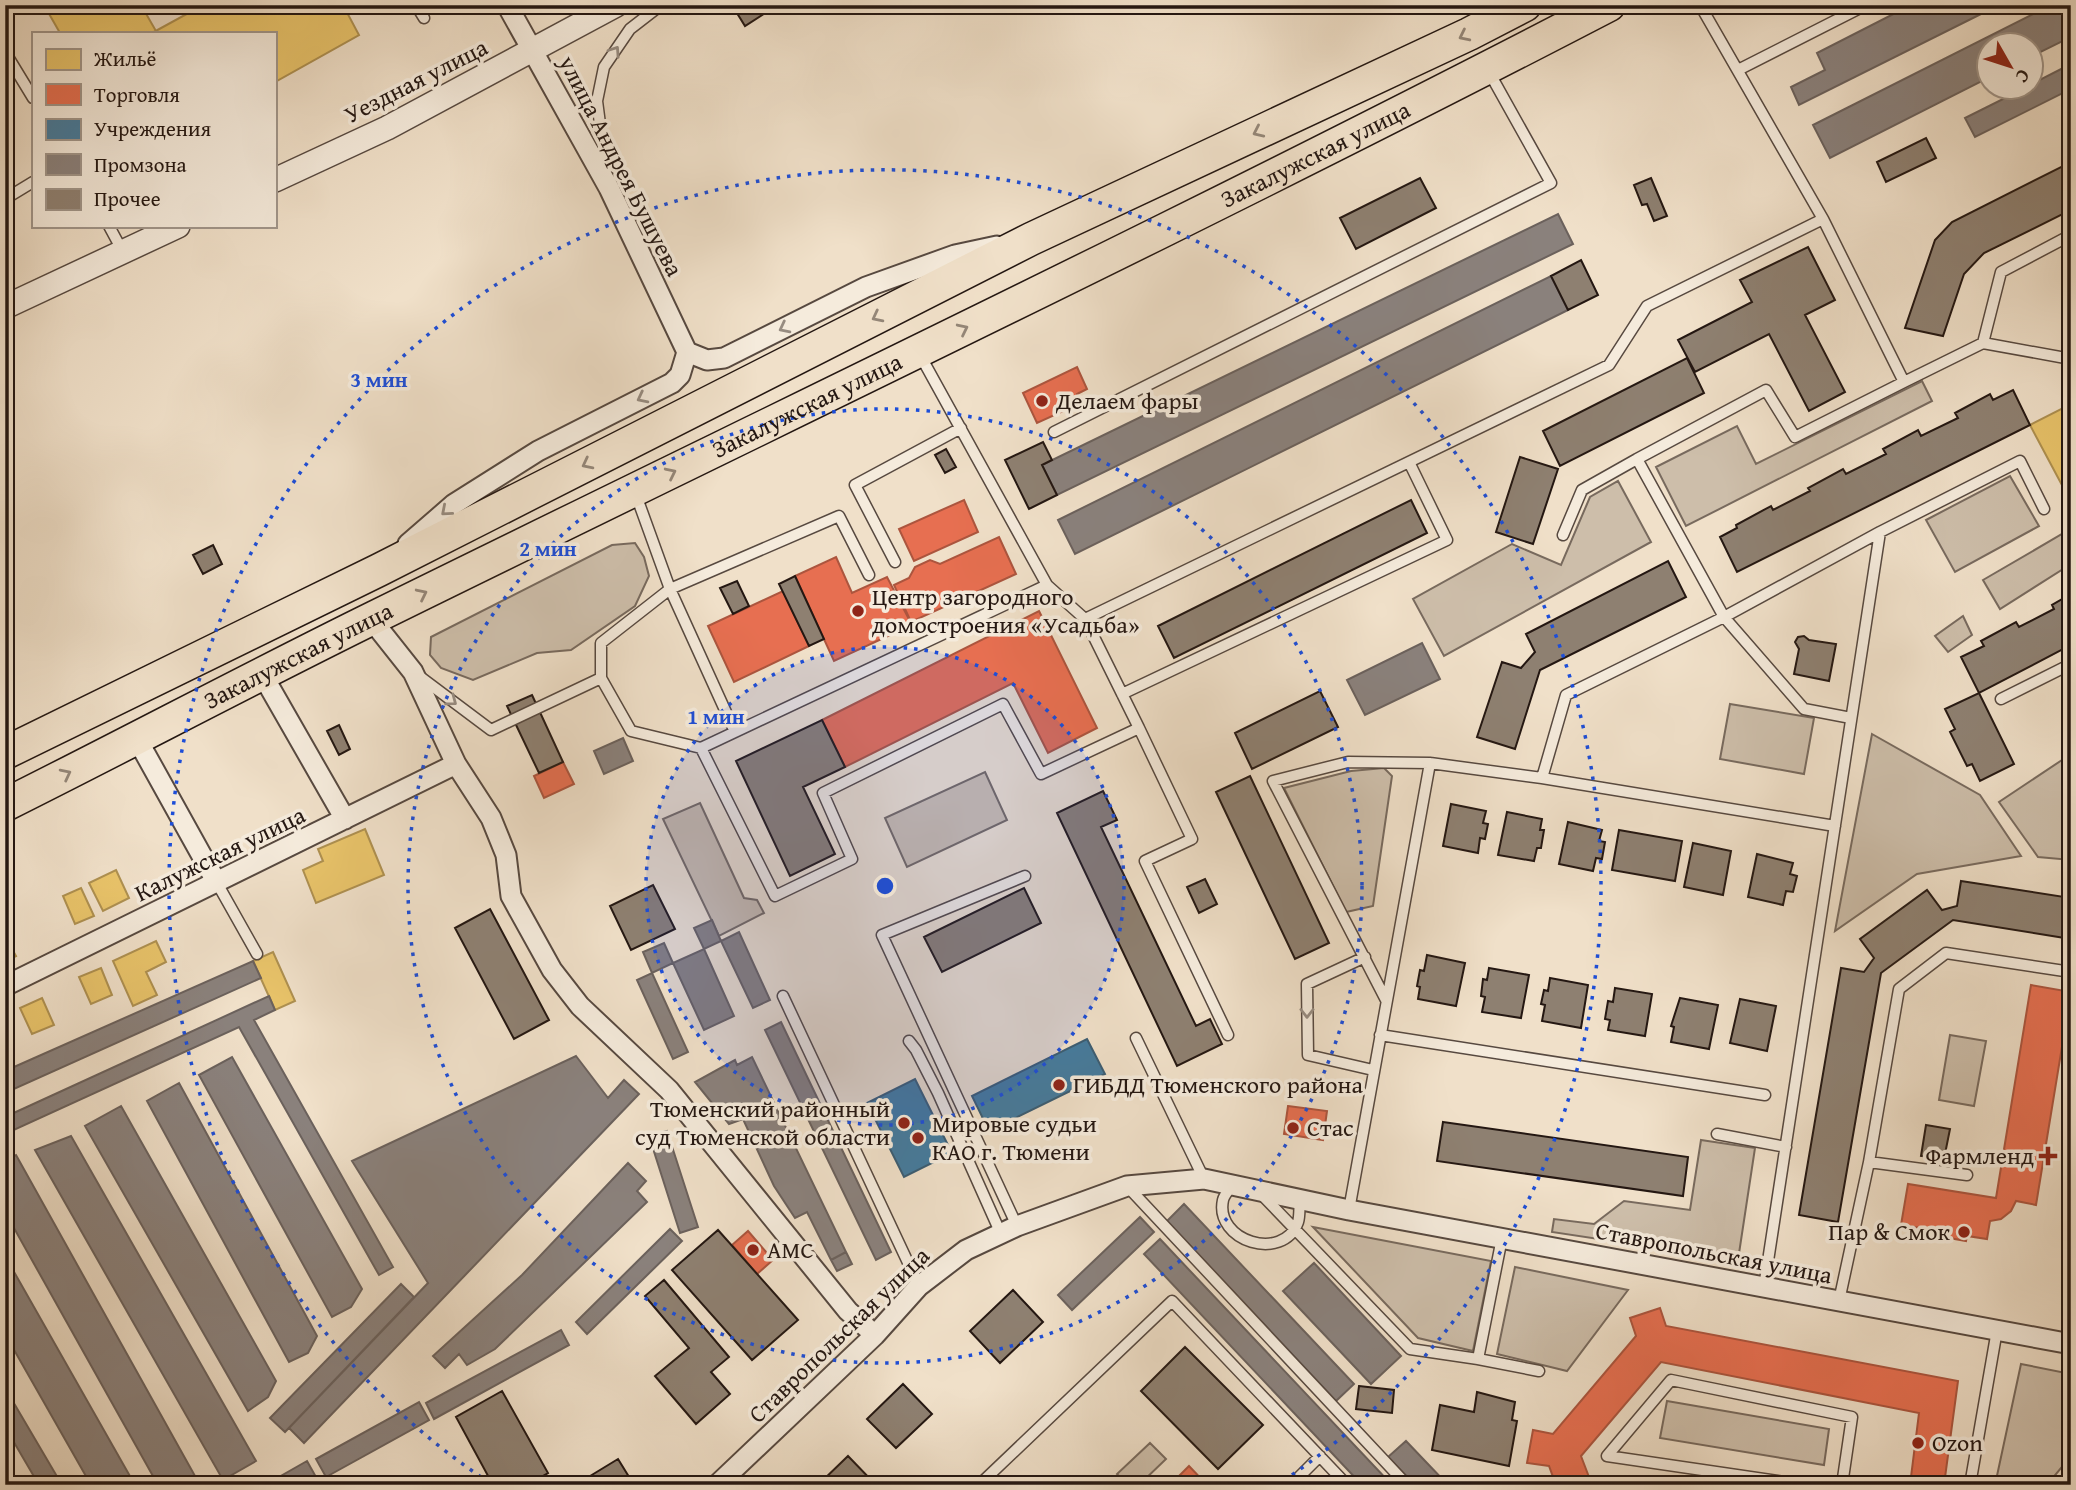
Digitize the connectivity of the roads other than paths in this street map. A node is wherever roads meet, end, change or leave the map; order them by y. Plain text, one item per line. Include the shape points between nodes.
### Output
1 (416, 5) edge
2 (507, 5) edge
3 (616, 5) edge
4 (661, 5) edge
5 (1525, 5) edge
6 (1609, 5) edge
7 (1700, 5) edge
8 (1866, 5) edge
9 (424, 18) dead end
10 (533, 50) junction
11 (5, 52) edge
12 (1487, 69) junction
13 (1738, 70) junction
14 (32, 96) edge
15 (276, 180) edge
16 (32, 183) edge
17 (609, 188) junction
18 (5, 200) edge
19 (1823, 219) junction
20 (110, 228) edge
21 (174, 228) edge
22 (2071, 235) edge
23 (1031, 239) junction
24 (122, 252) junction
25 (5, 307) edge
26 (1983, 343) junction
27 (687, 352) junction
28 (918, 352) junction
29 (2071, 359) edge
30 (1904, 382) junction
31 (961, 428) junction
32 (1054, 432) dead end
33 (1637, 459) junction
34 (1409, 462) junction
35 (635, 491) junction
36 (2044, 509) dead end
37 (1880, 532) junction
38 (1563, 535) dead end
39 (895, 562) dead end
40 (379, 570) junction
41 (869, 575) dead end
42 (1047, 585) junction
43 (670, 589) junction
44 (1724, 617) junction
45 (371, 619) junction
46 (1085, 619) junction
47 (2071, 664) edge
48 (413, 672) junction
49 (262, 674) junction
50 (601, 678) junction
51 (1122, 694) junction
52 (2001, 699) dead end
53 (1852, 718) junction
54 (1139, 728) junction
55 (735, 732) junction
56 (137, 739) junction
57 (701, 748) junction
58 (5, 753) edge
59 (1430, 763) junction
60 (456, 764) junction
61 (1542, 778) junction
62 (5, 805) edge
63 (345, 819) junction
64 (1836, 826) junction
65 (1025, 876) dead end
66 (217, 883) junction
67 (257, 954) dead end
68 (1365, 957) junction
69 (2071, 972) edge
70 (5, 986) edge
71 (783, 996) dead end
72 (1386, 1000) junction
73 (1228, 1035) dead end
74 (1380, 1035) junction
75 (1136, 1038) dead end
76 (909, 1041) dead end
77 (1373, 1070) junction
78 (1765, 1095) dead end
79 (1717, 1134) dead end
80 (1786, 1147) junction
81 (1869, 1162) junction
82 (1967, 1175) dead end
83 (1204, 1179) junction
84 (1127, 1186) junction
85 (1232, 1186) junction
86 (1260, 1192) junction
87 (1300, 1200) junction
88 (1349, 1210) junction
89 (1294, 1228) junction
90 (1009, 1230) junction
91 (1502, 1238) junction
92 (919, 1286) junction
93 (1764, 1287) junction
94 (1839, 1301) junction
95 (1997, 1330) junction
96 (875, 1335) junction
97 (2071, 1344) edge
98 (1478, 1359) junction
99 (1539, 1371) dead end
100 (1320, 1456) junction
101 (717, 1485) edge
102 (979, 1485) edge
103 (1291, 1485) edge
104 (1347, 1485) edge
105 (1407, 1485) edge
106 (1805, 1485) edge
107 (1842, 1485) edge
108 (1970, 1485) edge

1 - 9 lane
2 - 10 street, улица Андрея Бушуева
3 - 10 street, Уездная улица via 587,16
17 -> 4 lane via 597,101 604,67 629,29
5 -> 23 highway
6 - 12 highway, Закалужская улица
7 - 13 lane
8 - 13 lane
10 - 15 street, Уездная улица via 387,128
10 - 17 street, улица Андрея Бушуева
11 - 14 lane
28 -> 12 highway, Закалужская улица
12 - 32 lane via 1551,183
13 - 19 lane
16 - 18 lane
17 - 27 street, улица Андрея Бушуева
19 - 30 lane
19 - 34 lane via 1647,306 1609,365
20 - 24 lane
21 - 24 street
22 - 26 lane via 2001,272
23 -> 27 street via 955,255 866,287 724,358 708,360
23 -> 40 highway
24 - 25 street
26 - 29 lane
26 - 30 lane
27 -> 40 street via 680,375 672,383 538,451 454,504
28 - 31 lane
35 -> 28 highway, Закалужская улица
30 - 33 lane via 1795,437 1766,390
31 - 39 lane via 855,485
31 - 42 lane
33 - 38 lane via 1582,490
33 - 44 lane
34 - 46 lane
34 - 51 lane via 1447,540
35 - 43 lane
45 -> 35 highway, Закалужская улица
36 - 37 lane via 2020,461
37 - 44 lane
37 - 53 lane
40 - 58 highway
41 - 43 lane via 839,516
42 - 46 lane
42 - 55 lane
43 - 50 lane via 601,643
43 - 55 lane
44 - 53 lane via 1804,709
44 - 61 lane via 1566,695
45 - 48 street
45 - 49 highway, Закалужская улица
46 - 51 lane
47 - 52 lane
48 -> 50 lane via 491,730
48 - 60 street
49 - 56 highway, Закалужская улица
49 - 63 street
50 - 57 lane via 631,731
51 - 54 lane
53 - 64 lane
54 - 57 lane via 1041,774 1003,704 823,793 852,859 775,896
54 - 73 lane via 1192,839 1145,860
55 - 57 lane
62 -> 56 highway, Закалужская улица
56 - 66 street
59 - 61 lane
59 - 68 lane via 1348,762 1273,781
59 - 72 lane
60 - 63 street, Калужская улица
60 - 96 street via 491,818 506,855 511,896 552,970 580,1006 669,1090 848,1311
61 - 64 lane
63 - 66 street, Калужская улица
64 - 80 lane
65 - 90 lane via 883,935
66 - 67 lane
66 - 70 street, Калужская улица
68 - 72 lane
68 -> 77 lane via 1307,984 1308,1055
69 - 81 lane via 1946,953 1899,989
71 - 92 lane
72 - 74 lane
74 - 77 lane
74 - 78 lane
75 - 83 lane
76 - 90 lane
77 - 88 lane
79 - 80 lane
80 - 93 lane
81 - 82 lane
81 - 94 lane
83 - 84 street, Ставропольская улица
83 - 85 street, Ставропольская улица
84 - 90 street, Ставропольская улица
84 - 105 lane
85 - 86 street, Ставропольская улица
85 - 89 lane via 1223,1200 1224,1215 1231,1229 1246,1240 1275,1244
86 - 87 street, Ставропольская улица
86 - 89 lane
87 - 88 street, Ставропольская улица
87 - 89 lane
88 - 91 street, Ставропольская улица
89 - 98 lane via 1410,1349
90 - 92 street, Ставропольская улица via 966,1250
91 - 93 street, Ставропольская улица
91 - 98 lane
92 - 96 street, Ставропольская улица
93 - 94 street, Ставропольская улица
94 - 95 street, Ставропольская улица
95 - 97 street, Ставропольская улица
95 - 108 lane
96 - 101 street, Ставропольская улица
98 - 99 lane
100 - 102 lane via 1172,1301
100 - 103 lane
100 - 104 lane
106 - 107 lane via 1607,1456 1671,1380 1852,1417

